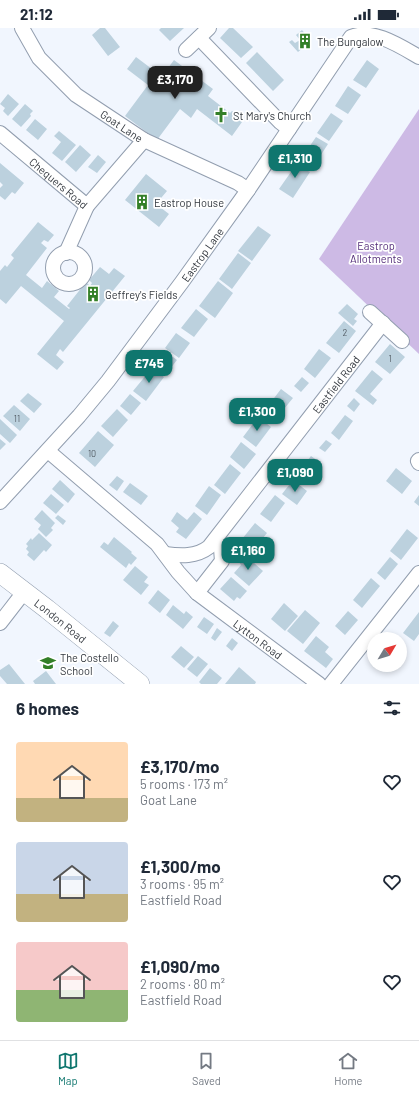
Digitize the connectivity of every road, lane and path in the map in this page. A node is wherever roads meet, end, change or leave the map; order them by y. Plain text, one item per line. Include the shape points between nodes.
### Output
1 (22, 28) edge
2 (209, 28) edge
3 (359, 30) edge
4 (199, 38) junction
5 (186, 50) dead end
6 (419, 57) edge
7 (289, 129) junction
8 (0, 134) edge
9 (144, 140) junction
10 (248, 190) junction
11 (87, 206) junction
12 (66, 253) dead end
13 (370, 312) dead end
14 (383, 323) junction
15 (402, 341) dead end
16 (48, 451) junction
17 (0, 502) edge
18 (215, 540) junction
19 (165, 554) junction
20 (0, 573) edge
21 (419, 573) edge
22 (24, 592) junction
23 (197, 593) junction
24 (0, 623) edge
25 (140, 684) edge
26 (319, 684) edge
27 (331, 684) edge

1 - 9 street, Goat Lane via 39,58 76,95
2 - 4 street
3 - 6 street via 385,36
3 - 7 street, Eastrop Lane via 348,41
4 - 5 street
4 - 7 street
7 - 10 street, Eastrop Lane
8 - 11 street, Chequers Road
9 - 10 street, Goat Lane
9 - 11 street, Chequers Road
10 - 16 street, Eastrop Lane via 108,381
11 - 12 street
13 - 14 street
14 - 15 street
14 - 18 street, Eastfield Road
16 - 17 street, Eastrop Lane
16 - 19 street via 158,544
18 - 19 street, Eastfield Road via 197,554
18 - 23 street via 221,548 222,561
19 - 23 street
20 - 22 street, London Road
21 - 27 street
22 - 24 street
22 - 25 street, London Road
23 - 26 street, Lytton Road

